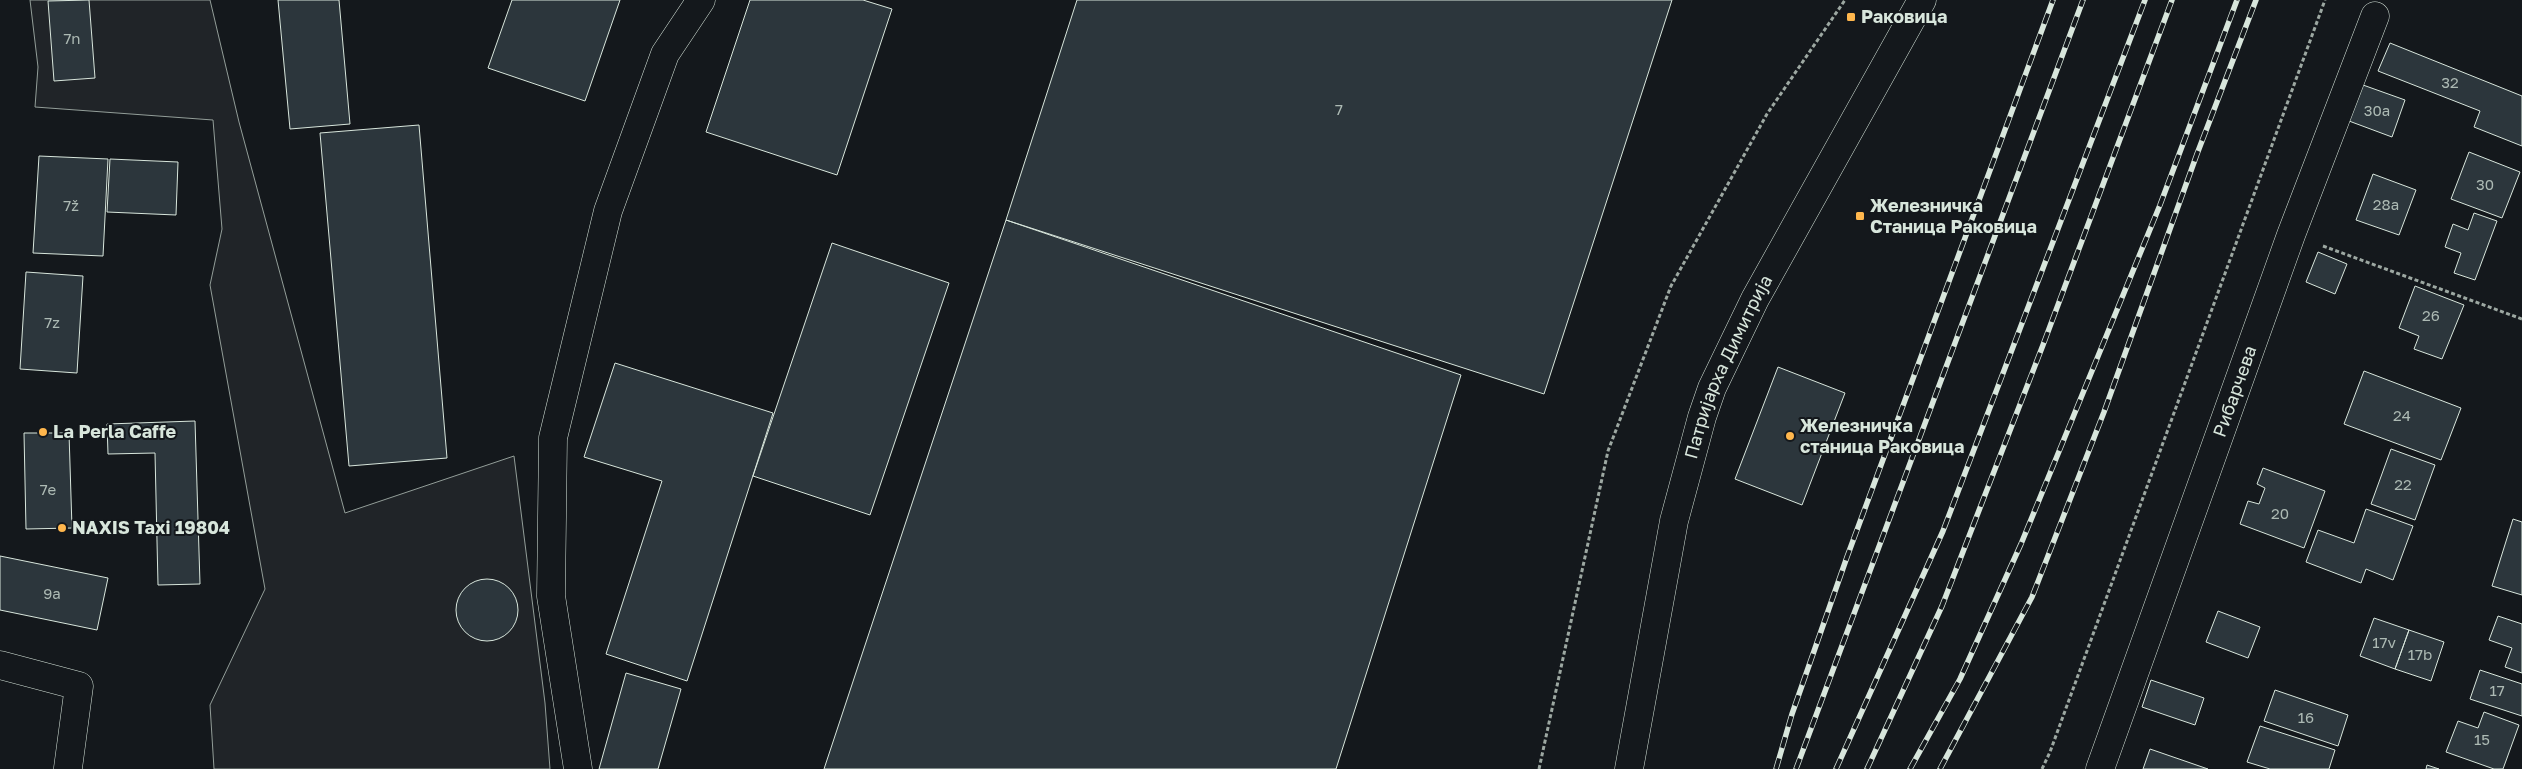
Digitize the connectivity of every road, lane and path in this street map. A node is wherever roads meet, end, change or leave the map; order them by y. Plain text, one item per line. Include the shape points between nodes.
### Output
1 (701, 0) edge
2 (1845, 0) edge
3 (1922, 0) edge
4 (2325, 0) edge
5 (2375, 16) dead end
6 (2291, 235) junction
7 (2522, 319) edge
8 (0, 665) edge
9 (68, 768) edge
10 (578, 769) edge
11 (1539, 769) edge
12 (1629, 769) edge
13 (2042, 769) edge
14 (2100, 769) edge

1 - 10 main road via 666,54 608,211 553,438 551,596
2 - 11 path via 1767,114 1671,286 1608,452
3 - 12 main road, Патријарха Димитрија via 1755,299 1712,388 1674,521
4 - 13 path
5 - 6 main road, Рибарчева
6 - 7 path
6 - 14 main road, Рибарчева
8 - 9 main road via 79,686

